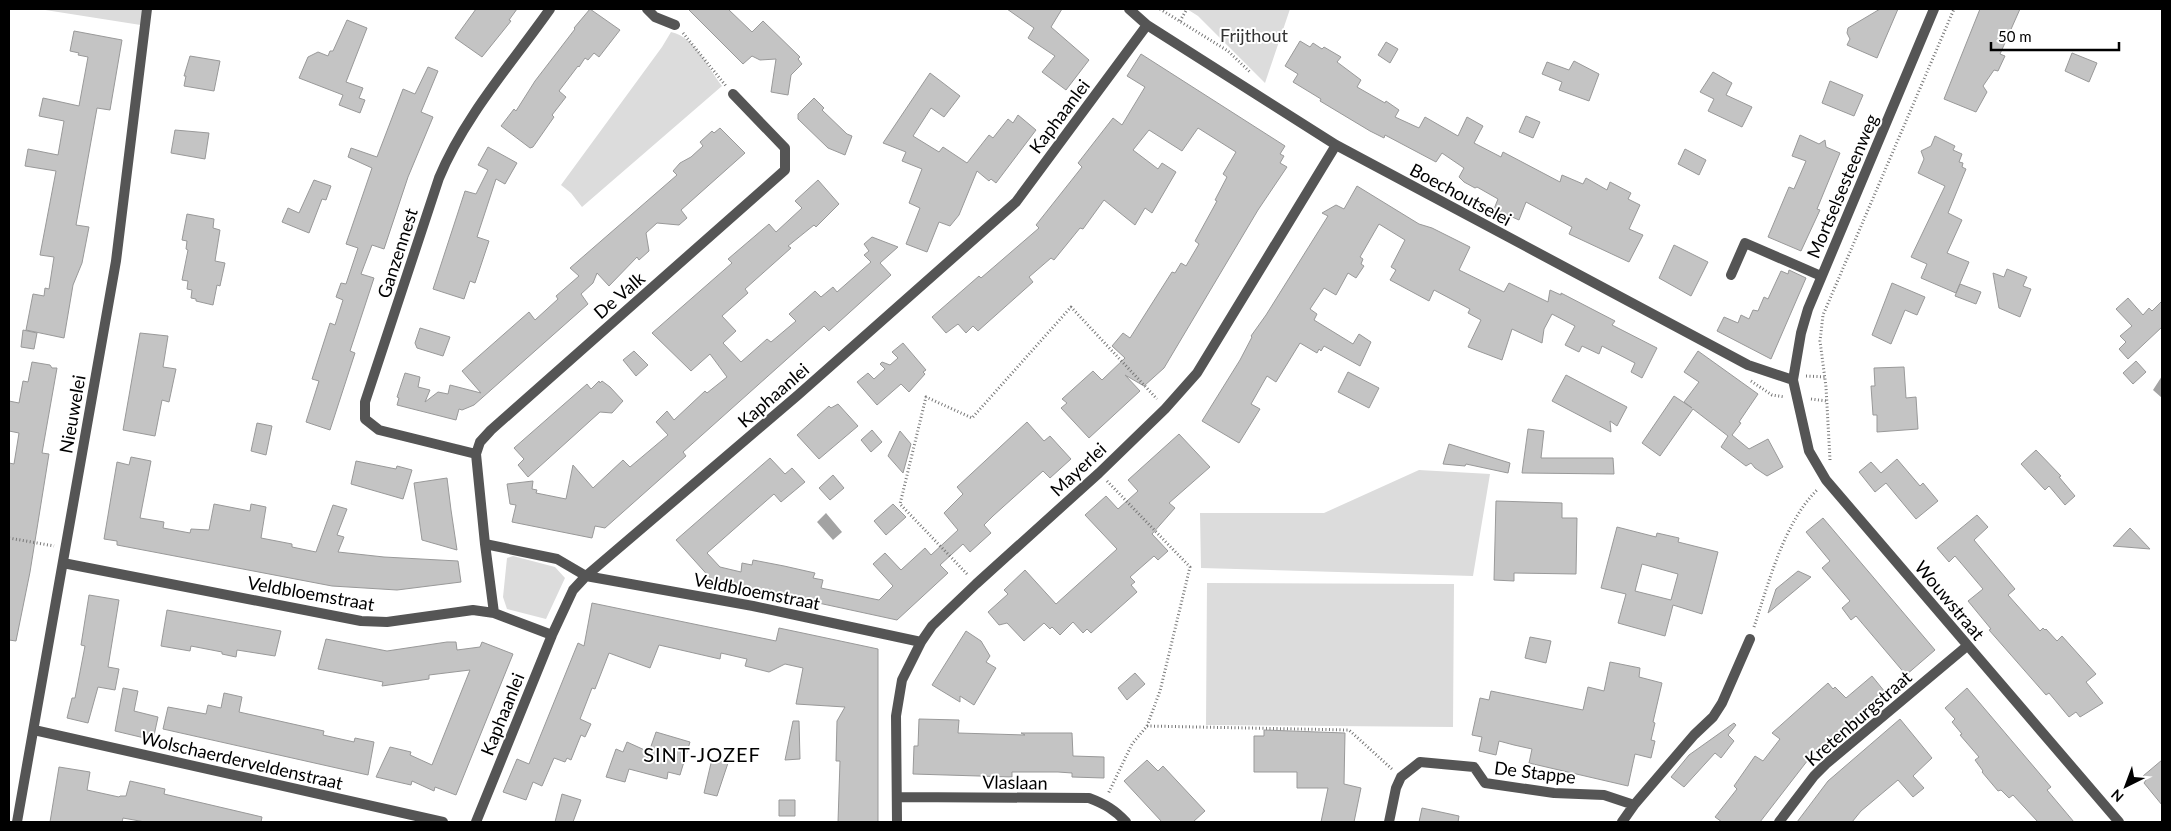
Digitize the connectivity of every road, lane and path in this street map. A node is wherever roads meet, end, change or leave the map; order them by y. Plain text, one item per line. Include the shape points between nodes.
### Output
1 (147, 9) edge
2 (550, 9) edge
3 (647, 9) edge
4 (1129, 9) edge
5 (1160, 9) edge
6 (1187, 9) edge
7 (1934, 9) edge
8 (1954, 9) edge
9 (1180, 20) junction
10 (1147, 25) junction
11 (675, 26) joint
12 (1255, 78) dead end
13 (733, 94) joint
14 (1336, 145) junction
15 (1731, 275) dead end
16 (1821, 276) junction
17 (1793, 380) junction
18 (1826, 388) dead end
19 (1166, 409) junction
20 (476, 454) junction
21 (1099, 473) junction
22 (1814, 492) dead end
23 (9, 538) edge
24 (485, 544) junction
25 (65, 547) junction
26 (63, 563) junction
27 (586, 576) junction
28 (976, 584) junction
29 (494, 613) junction
30 (552, 635) junction
31 (1750, 639) joint
32 (921, 642) junction
33 (1967, 646) junction
34 (1147, 726) junction
35 (34, 730) junction
36 (1401, 777) junction
37 (896, 797) junction
38 (1104, 803) junction
39 (1634, 805) junction
40 (17, 822) edge
41 (443, 822) edge
42 (476, 822) edge
43 (897, 822) edge
44 (1126, 822) edge
45 (1389, 822) edge
46 (1622, 822) edge
47 (1778, 822) edge
48 (2119, 822) edge

1 - 25 street, Nieuwelei via 116,261
2 - 20 street, Ganzennest via 450,152 365,402 366,419 379,430
3 - 11 street via 654,17
4 - 10 street, Boechoutselei
5 - 9 path
6 - 9 path
7 - 16 street, Mortselsesteenweg
8 - 18 path via 1823,315 1820,341
9 - 12 path via 1228,51
10 - 14 street, Boechoutselei
10 - 27 street, Kaphaanlei via 1016,202 798,395
11 - 13 path via 692,42
13 - 20 street, De Valk via 785,148 785,170 491,430 480,442
14 - 17 street, Boechoutselei via 1748,365
14 - 19 street, Mayerlei via 1197,373
15 - 16 street via 1745,243
16 - 17 street, Mortselsesteenweg via 1801,333
17 - 33 street, Wouwstraat via 1809,452 1826,480
19 - 21 street, Mayerlei
19 - 28 path via 1070,307 972,418 926,397 900,504
20 - 24 street
21 - 28 street, Mayerlei
21 - 34 path via 1190,567 1160,691
22 - 31 path via 1805,501 1780,551
23 - 25 path
24 - 27 street via 557,559
24 - 29 street
25 - 26 street, Nieuwelei
26 - 29 street, Veldbloemstraat via 361,621 387,622 473,610
26 - 35 street, Nieuwelei
27 - 30 street, Kaphaanlei via 573,590
27 - 32 street, Veldbloemstraat via 752,606
28 - 32 street, Mayerlei via 932,626
29 - 30 street, Veldbloemstraat
30 - 42 street, Kaphaanlei
31 - 39 street via 1713,717
32 - 37 street, Mayerlei via 902,680 896,716
33 - 47 street, Kretenburgstraat via 1826,764
33 - 48 street, Wouwstraat
34 - 36 path via 1349,730
34 - 38 path via 1132,744
35 - 40 street, Nieuwelei
35 - 41 street, Wolschaerderveldenstraat
36 - 39 street, De Stappe via 1420,762 1474,767 1485,783 1554,793 1604,795
36 - 45 street
37 - 38 street, Vlaslaan via 1089,798
37 - 43 street, Mayerlei
38 - 44 street, Vlaslaan
39 - 46 street

